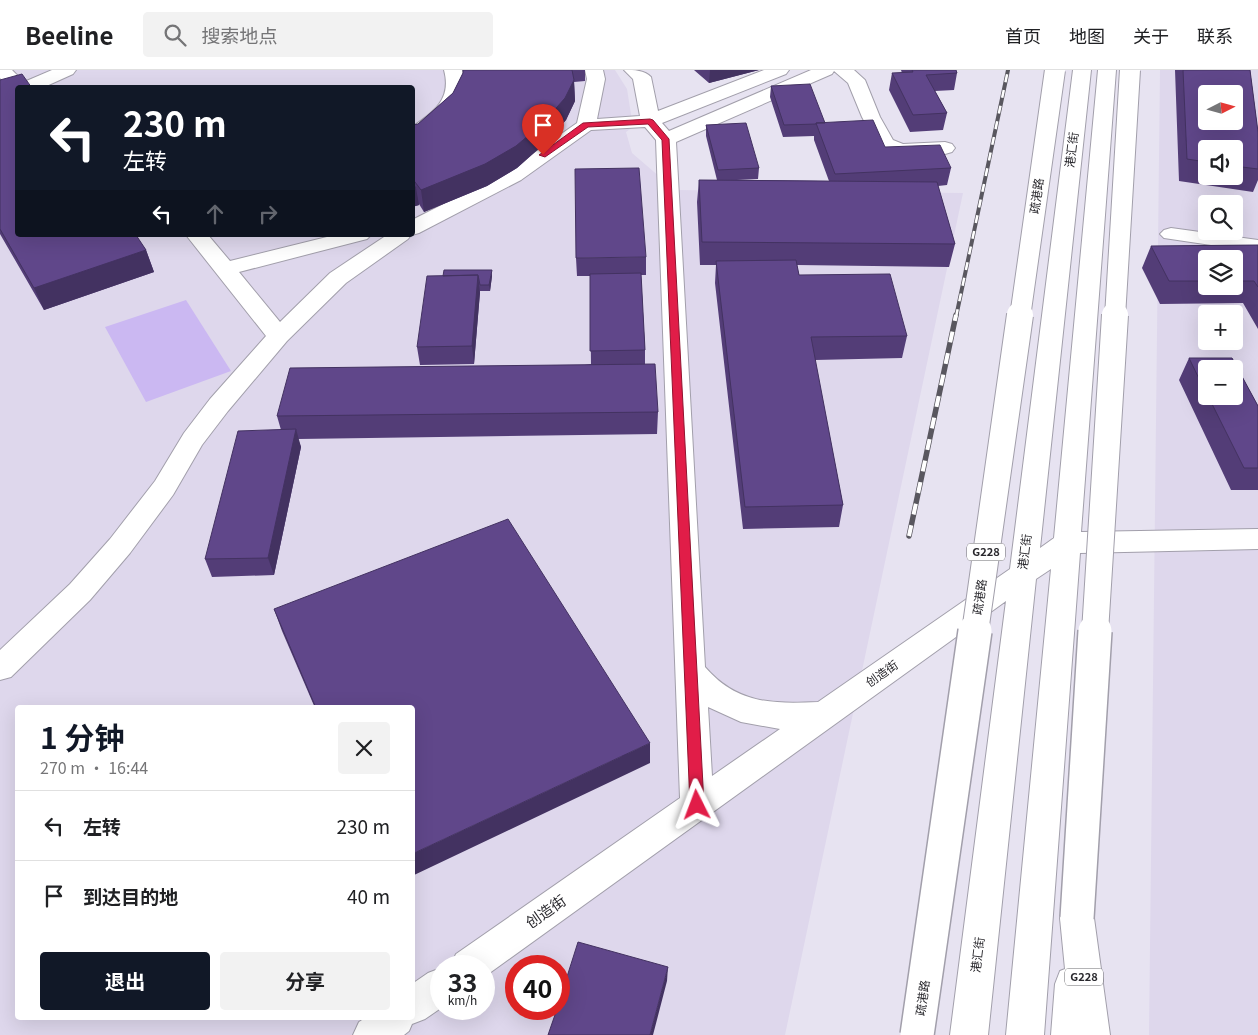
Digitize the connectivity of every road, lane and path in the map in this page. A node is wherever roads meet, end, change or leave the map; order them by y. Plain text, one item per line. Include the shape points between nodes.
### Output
1 (2, 70) edge
2 (67, 70) edge
3 (74, 70) edge
4 (453, 70) edge
5 (594, 70) edge
6 (633, 70) edge
7 (780, 70) edge
8 (826, 70) edge
9 (842, 70) edge
10 (1055, 70) edge
11 (1082, 70) edge
12 (1107, 70) edge
13 (1130, 70) edge
14 (16, 85) edge
15 (33, 85) edge
16 (71, 85) edge
17 (586, 124) junction
18 (658, 130) junction
19 (415, 134) edge
20 (945, 148) dead end
21 (438, 215) junction
22 (415, 221) edge
23 (415, 227) edge
24 (1171, 234) dead end
25 (204, 237) edge
26 (352, 237) edge
27 (398, 237) edge
28 (1258, 246) edge
29 (224, 269) junction
30 (279, 336) junction
31 (1070, 507) junction
32 (1258, 539) edge
33 (1130, 542) junction
34 (1067, 543) junction
35 (1023, 574) junction
36 (0, 668) edge
37 (691, 672) junction
38 (823, 715) junction
39 (697, 805) junction
40 (1077, 918) junction
41 (485, 955) edge
42 (430, 994) edge
43 (415, 1004) edge
44 (393, 1020) edge
45 (372, 1035) edge
46 (917, 1035) edge
47 (968, 1035) edge
48 (1025, 1035) edge
49 (1070, 1035) edge
50 (1091, 1035) edge

1 - 14 main road
2 - 15 main road
3 - 16 main road
4 - 19 main road via 456,76 454,92 446,110
5 - 17 main road via 596,79
6 - 18 main road via 642,77
7 - 18 main road
8 - 18 main road
9 - 20 main road via 856,80 886,144 900,150
10 - 46 main road, 疏港路 / G228, bridge
11 - 35 main road, 港汇街
12 - 31 main road
13 - 40 main road, G228, bridge
17 - 18 main road
17 - 21 main road via 514,176
18 - 37 main road
21 - 22 main road
21 - 23 main road
24 - 28 main road
25 - 29 main road
26 - 29 main road
27 - 30 main road via 338,278
29 - 30 main road
30 - 36 main road via 218,405 164,488 120,546 80,592
31 - 33 main road via 1085,522
31 - 34 main road
32 - 33 main road
33 - 34 main road
34 - 35 main road, 创造街
34 - 48 main road
35 - 38 main road, 创造街
35 - 47 main road, 港汇街
37 - 38 main road via 714,696 746,711 781,718
37 - 39 main road
38 - 39 main road, 创造街
39 - 41 main road, 创造街
40 - 49 main road
40 - 50 main road, G228
42 - 43 main road
44 - 45 main road

